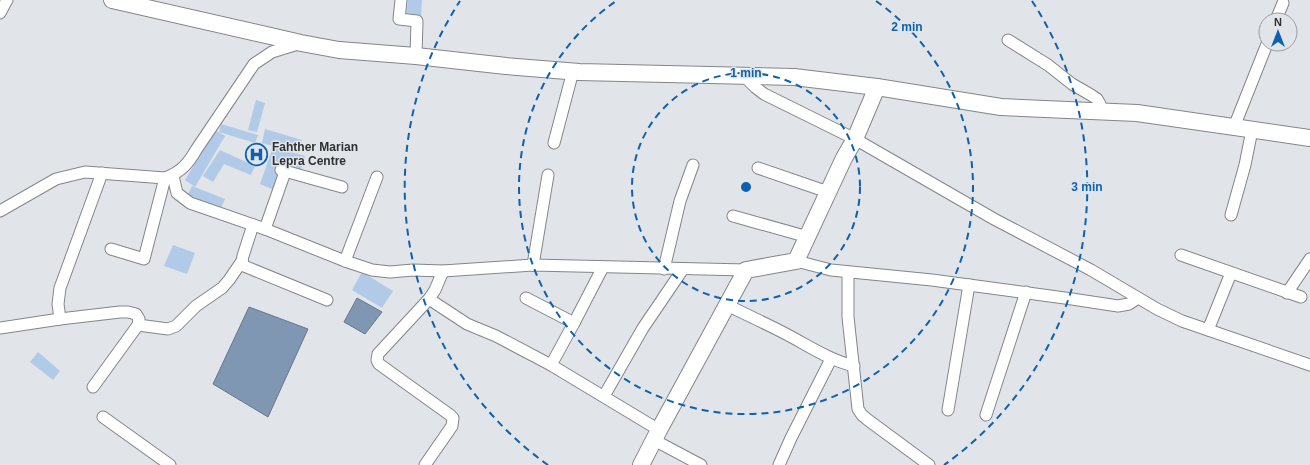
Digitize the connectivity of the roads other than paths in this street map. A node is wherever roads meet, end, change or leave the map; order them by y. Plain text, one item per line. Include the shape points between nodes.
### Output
1 (7, 0) edge
2 (112, 0) edge
3 (401, 0) edge
4 (1283, 2) dead end
5 (1279, 12) edge
6 (0, 13) edge
7 (1008, 40) dead end
8 (301, 43) junction
9 (1264, 52) edge
10 (416, 56) junction
11 (573, 71) junction
12 (744, 76) junction
13 (877, 87) junction
14 (1101, 111) junction
15 (1234, 127) junction
16 (1252, 130) junction
17 (1310, 138) edge
18 (854, 139) junction
19 (554, 143) dead end
20 (693, 165) dead end
21 (758, 168) dead end
22 (102, 173) junction
23 (548, 175) dead end
24 (169, 177) junction
25 (377, 177) dead end
26 (342, 187) dead end
27 (828, 192) junction
28 (0, 211) edge
29 (1231, 215) dead end
30 (733, 216) dead end
31 (253, 225) junction
32 (265, 229) junction
33 (808, 237) junction
34 (111, 249) dead end
35 (1181, 255) dead end
36 (1310, 260) edge
37 (242, 261) junction
38 (345, 261) junction
39 (796, 261) junction
40 (533, 265) junction
41 (603, 267) junction
42 (664, 269) junction
43 (683, 269) junction
44 (443, 270) junction
45 (746, 270) junction
46 (848, 272) junction
47 (1231, 273) junction
48 (969, 284) junction
49 (1026, 292) junction
50 (1287, 292) junction
51 (1301, 297) dead end
52 (526, 298) dead end
53 (1138, 298) junction
54 (429, 299) junction
55 (327, 300) dead end
56 (727, 305) junction
57 (60, 319) junction
58 (574, 323) junction
59 (138, 325) junction
60 (0, 328) edge
61 (1208, 330) junction
62 (831, 359) junction
63 (551, 364) junction
64 (1310, 365) edge
65 (854, 366) junction
66 (93, 387) dead end
67 (604, 396) junction
68 (948, 410) dead end
69 (986, 415) dead end
70 (103, 416) dead end
71 (656, 435) junction
72 (170, 465) edge
73 (425, 465) edge
74 (641, 465) edge
75 (701, 465) edge
76 (780, 465) edge
77 (929, 465) edge

1 - 6 street
2 - 8 main road
3 - 10 street via 399,19 417,21
4 - 5 street
7 - 14 street via 1097,99
8 - 10 main road via 339,50
8 - 24 street via 272,52 254,64 188,164
9 - 15 street
10 - 11 main road
11 - 12 main road
11 - 19 street
12 - 13 main road via 794,77
12 - 18 street via 764,94
13 - 14 main road via 1001,107
13 - 18 main road
14 - 15 main road via 1137,113
15 - 16 main road
16 - 17 main road
16 - 29 street
18 - 27 main road
18 - 53 street
20 - 42 street via 680,201
21 - 27 street
22 - 24 street
22 - 28 street via 85,172 56,179
22 - 57 street via 60,288
23 - 40 street
24 - 31 street via 177,193 190,203
24 - 34 street via 144,259
25 - 38 street
26 - 32 street via 283,171
27 - 33 main road
30 - 33 street
31 - 32 street
31 - 37 street
32 - 38 street
33 - 39 main road
35 - 47 street
36 - 50 street
37 - 55 street via 248,268
37 - 59 street via 222,288 196,306 176,326 168,328
38 - 44 street via 372,270 390,272
39 - 45 main road
39 - 46 street
40 - 41 street
40 - 44 street
41 - 42 street
41 - 58 street
42 - 43 street
43 - 45 street
43 - 67 street via 643,328
44 - 54 street
45 - 56 main road
46 - 48 street
46 - 65 street via 848,317
47 - 50 street
47 - 61 street
48 - 49 street
48 - 68 street
49 - 53 street via 1118,306 1129,304
49 - 69 street
50 - 51 street
52 - 58 street
53 - 61 street via 1182,321
54 - 63 street via 467,324
54 - 73 street via 377,357 379,364 453,418 452,426
56 - 62 street
56 - 71 main road
57 - 59 street via 128,312 136,314 139,319
57 - 60 street
58 - 63 street
59 - 66 street
61 - 64 street
62 - 65 street
62 - 76 street
63 - 67 street
65 - 77 street via 857,401 862,415
67 - 71 street
70 - 72 street
71 - 74 main road
71 - 75 street

